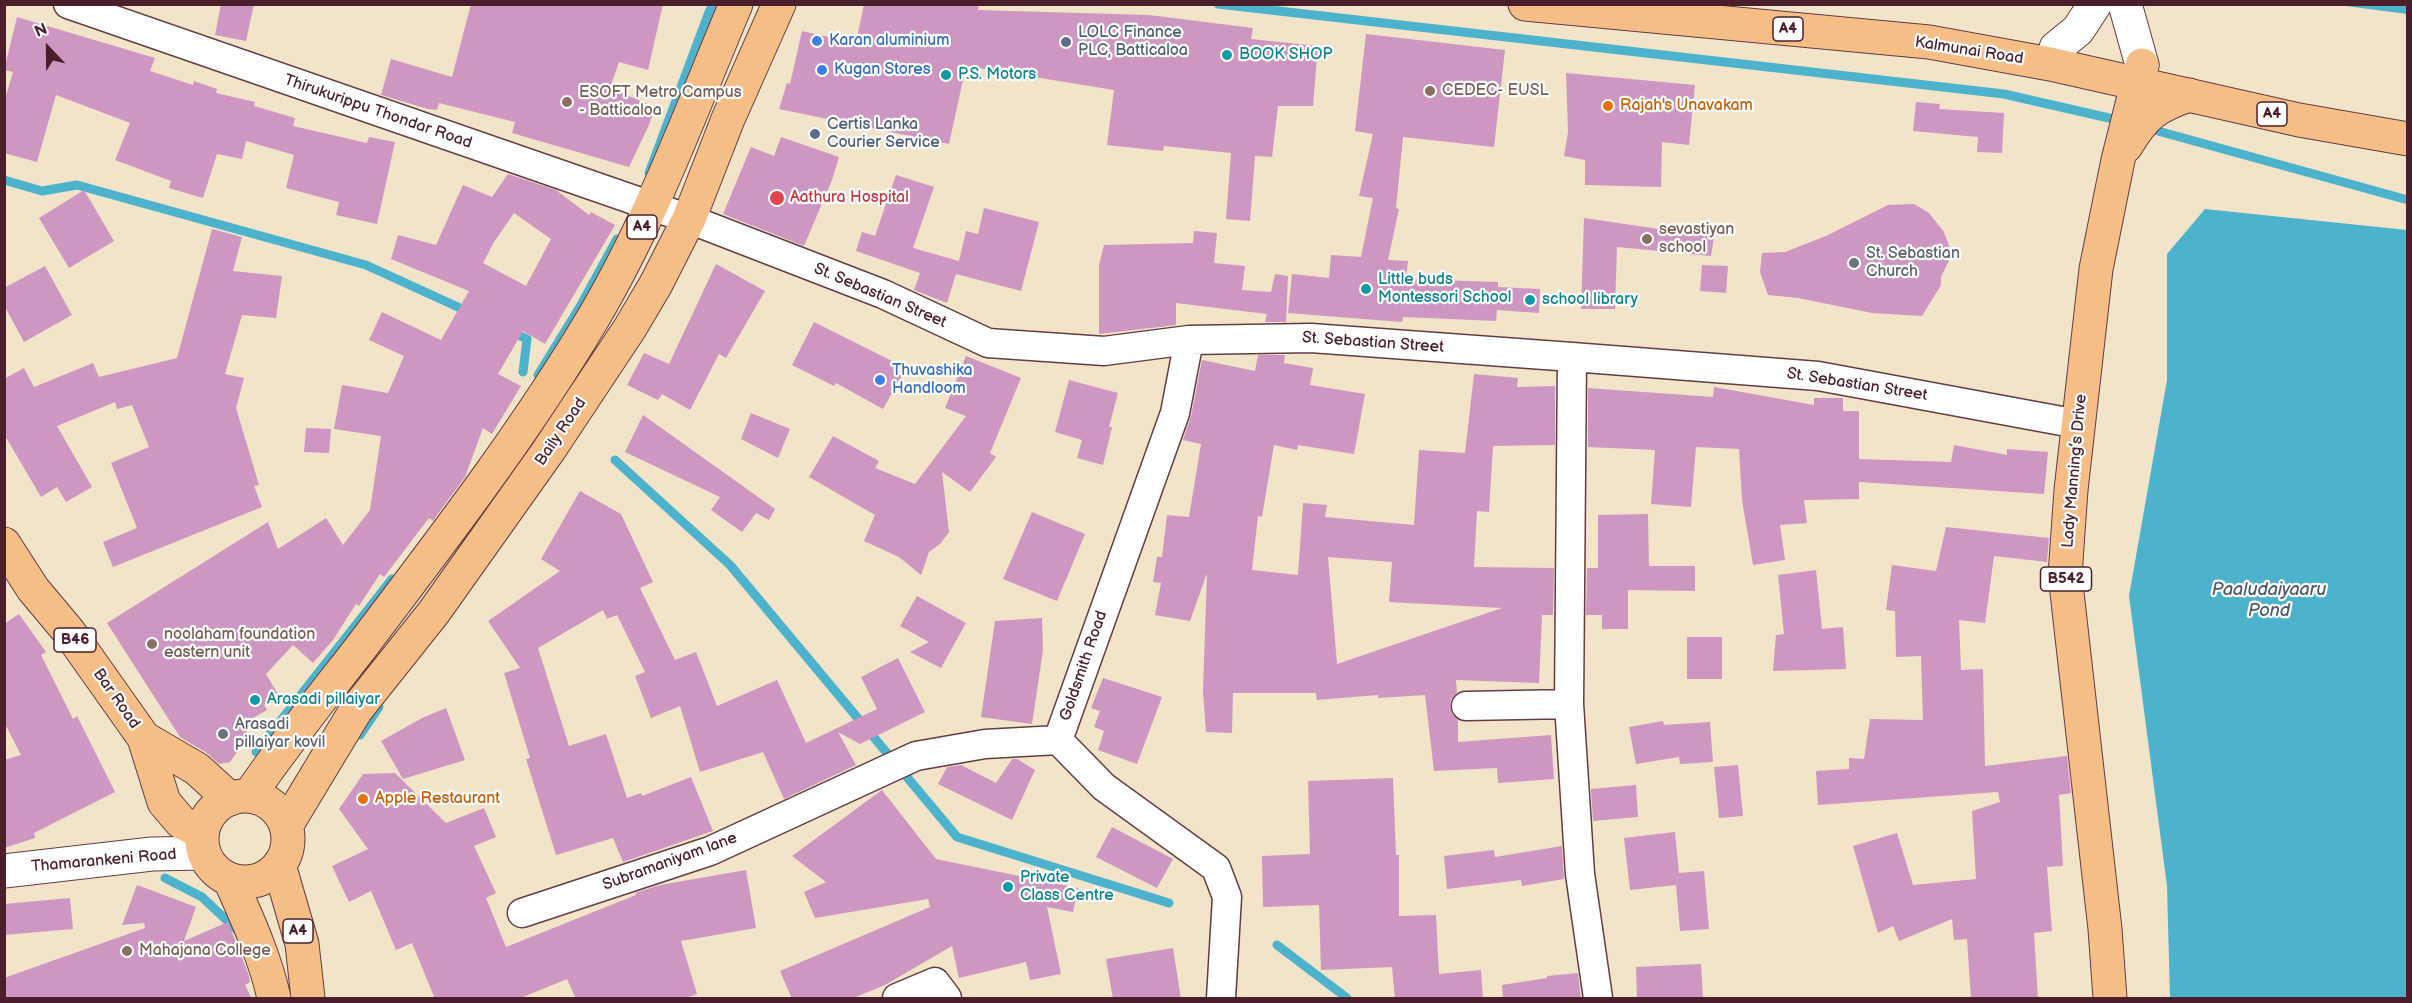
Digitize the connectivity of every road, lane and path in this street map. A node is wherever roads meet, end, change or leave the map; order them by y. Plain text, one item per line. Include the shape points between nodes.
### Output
1 (68, 4) edge
2 (736, 4) edge
3 (779, 4) edge
4 (1525, 4) edge
5 (1761, 4) edge
6 (2095, 4) edge
7 (2125, 4) edge
8 (2055, 48) junction
9 (2139, 74) junction
10 (2189, 95) junction
11 (2408, 124) edge
12 (2408, 139) edge
13 (2118, 160) junction
14 (652, 206) junction
15 (688, 219) junction
16 (1189, 340) junction
17 (1572, 357) junction
18 (2078, 424) junction
19 (4, 544) edge
20 (1569, 704) junction
21 (1466, 706) dead end
22 (144, 738) junction
23 (1058, 740) junction
24 (240, 797) junction
25 (286, 826) junction
26 (203, 843) junction
27 (279, 866) junction
28 (4, 871) edge
29 (230, 880) junction
30 (522, 913) dead end
31 (274, 999) edge
32 (308, 999) edge
33 (897, 999) edge
34 (947, 999) edge
35 (1221, 999) edge
36 (1598, 999) edge
37 (2110, 999) edge

1 - 14 street, Thirukurippu Thondar Road
2 - 14 main road, Baily Road / A4
3 - 15 main road, Baily Road / A4
4 - 9 main road, Kalmunai Road / A4 via 1929,42
5 - 8 main road, Kalmunai Road / A4
6 - 8 street via 2078,30
7 - 9 street
8 - 9 main road, Kalmunai Road / A4
9 - 10 main road, Kalmunai Road / A4
9 - 11 main road, Kalmunai Road / A4
9 - 13 main road, Lady Manning’s Drive / B542
10 - 12 main road, Kalmunai Road / A4
10 - 13 main road, Lady Manning’s Drive / B542 via 2150,113
13 - 18 main road, Lady Manning’s Drive / B542 via 2096,269
14 - 15 street, Thirukurippu Thondar Road
14 - 24 main road, Baily Road / A4 via 592,321 519,434 433,553
15 - 16 street, St. Sebastian Street via 883,294 988,343 1104,351
15 - 25 main road, Baily Road / A4 via 656,284 608,364 434,612 356,710
16 - 17 street, St. Sebastian Street via 1311,338
16 - 23 street, Goldsmith Road via 1175,413
17 - 18 street, St. Sebastian Street via 1818,376
17 - 20 street
18 - 37 main road, Lady Manning’s Drive / B542 via 2065,575
19 - 22 main road, Bar Road / B46
20 - 21 street
20 - 36 street via 1580,874
22 - 24 main road, Bar Road / B46
22 - 26 main road, Bar Road / B46 via 164,802
23 - 30 street, Subramaniyam lane via 985,744 916,756 710,851
23 - 35 street, Goldsmith Road via 1104,787 1216,868 1227,897
24 - 25 main road via 273,806
24 - 26 main road via 211,812 205,822
25 - 27 main road via 288,840
26 - 28 street, Thamarankeni Road via 142,855
26 - 29 main road via 209,864
27 - 29 main road via 256,880
27 - 32 main road, A4 via 302,944
29 - 31 main road, A4 via 257,941
33 - 34 street via 934,982

